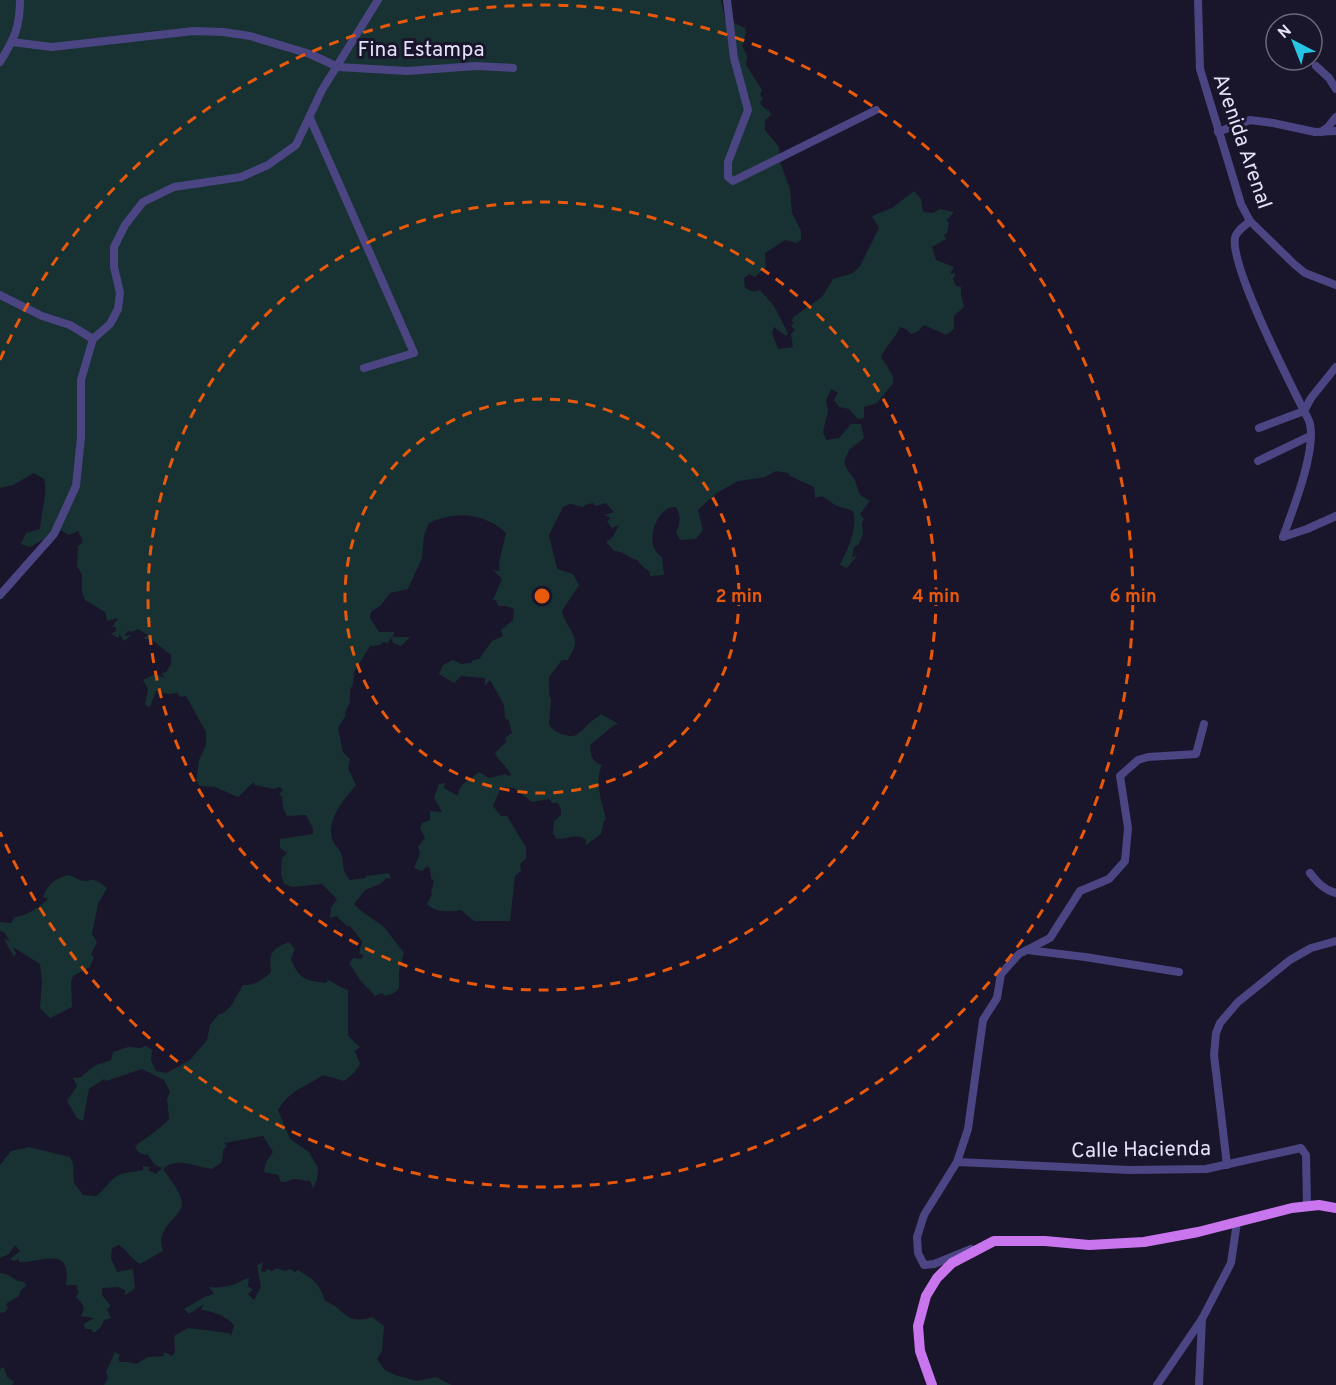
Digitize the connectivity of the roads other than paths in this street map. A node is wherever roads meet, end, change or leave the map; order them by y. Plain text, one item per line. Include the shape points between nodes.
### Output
1 (20, 0) edge
2 (378, 0) edge
3 (727, 0) edge
4 (1198, 0) edge
5 (12, 42) junction
6 (0, 62) edge
7 (338, 66) junction
8 (513, 68) dead end
9 (1322, 72) edge
10 (1336, 89) edge
11 (876, 110) dead end
12 (1336, 117) edge
13 (310, 118) junction
14 (1336, 131) edge
15 (1218, 132) junction
16 (1320, 132) junction
17 (1250, 221) junction
18 (1336, 285) edge
19 (0, 295) edge
20 (93, 339) junction
21 (1336, 367) edge
22 (364, 368) dead end
23 (1304, 411) junction
24 (1258, 428) dead end
25 (1310, 436) junction
26 (1258, 461) dead end
27 (1336, 516) edge
28 (0, 595) edge
29 (1204, 724) dead end
30 (1310, 873) dead end
31 (1336, 893) edge
32 (1336, 941) edge
33 (1026, 950) junction
34 (1179, 972) dead end
35 (957, 1162) junction
36 (1227, 1165) junction
37 (1307, 1205) junction
38 (1336, 1208) edge
39 (1237, 1222) junction
40 (994, 1241) junction
41 (1202, 1319) junction
42 (932, 1385) edge
43 (1157, 1385) edge
44 (1199, 1385) edge

1 - 5 street via 20,20
2 - 7 street
3 - 11 street via 734,58 748,110 728,162 728,177 733,181
4 - 15 street, Avenida Arenal via 1200,69
5 - 6 street
5 - 7 street, Fina Estampa via 52,47 194,31 223,32 250,36
7 - 8 street, Fina Estampa via 407,71 476,66
7 - 13 street
9 - 10 street
12 - 16 street
13 - 20 street via 296,145 268,165 241,177 174,187 143,202 114,247 120,293 118,309 110,324
13 - 22 street via 414,353
14 - 16 street
15 - 16 street via 1250,120
15 - 17 street, Avenida Arenal
17 - 18 street, Avenida Arenal via 1305,273
17 - 23 street via 1235,238 1236,258
19 - 20 street via 42,316 70,324
20 - 28 street via 81,380 76,486 54,534
21 - 23 street
23 - 24 street
23 - 25 street
25 - 26 street
25 - 27 street via 1297,501 1283,537
29 - 33 street via 1196,754 1148,757 1138,760 1120,776 1128,828 1125,861 1109,879 1080,891 1050,938
30 - 31 street via 1320,885
32 - 36 street via 1300,954 1238,1002 1220,1023 1214,1055
33 - 34 street
33 - 35 street via 1001,974 997,998 983,1020 968,1129
35 - 36 street, Calle Hacienda via 1129,1170
35 - 40 street via 924,1215 917,1238 918,1253 924,1265 934,1264
36 - 37 street, Calle Hacienda via 1301,1148 1306,1155
37 - 38 main road
37 - 39 main road
39 - 40 main road via 1144,1242 1089,1245
39 - 41 street via 1231,1263
40 - 42 main road via 952,1263 926,1296 918,1326 920,1351
41 - 43 street
41 - 44 street

